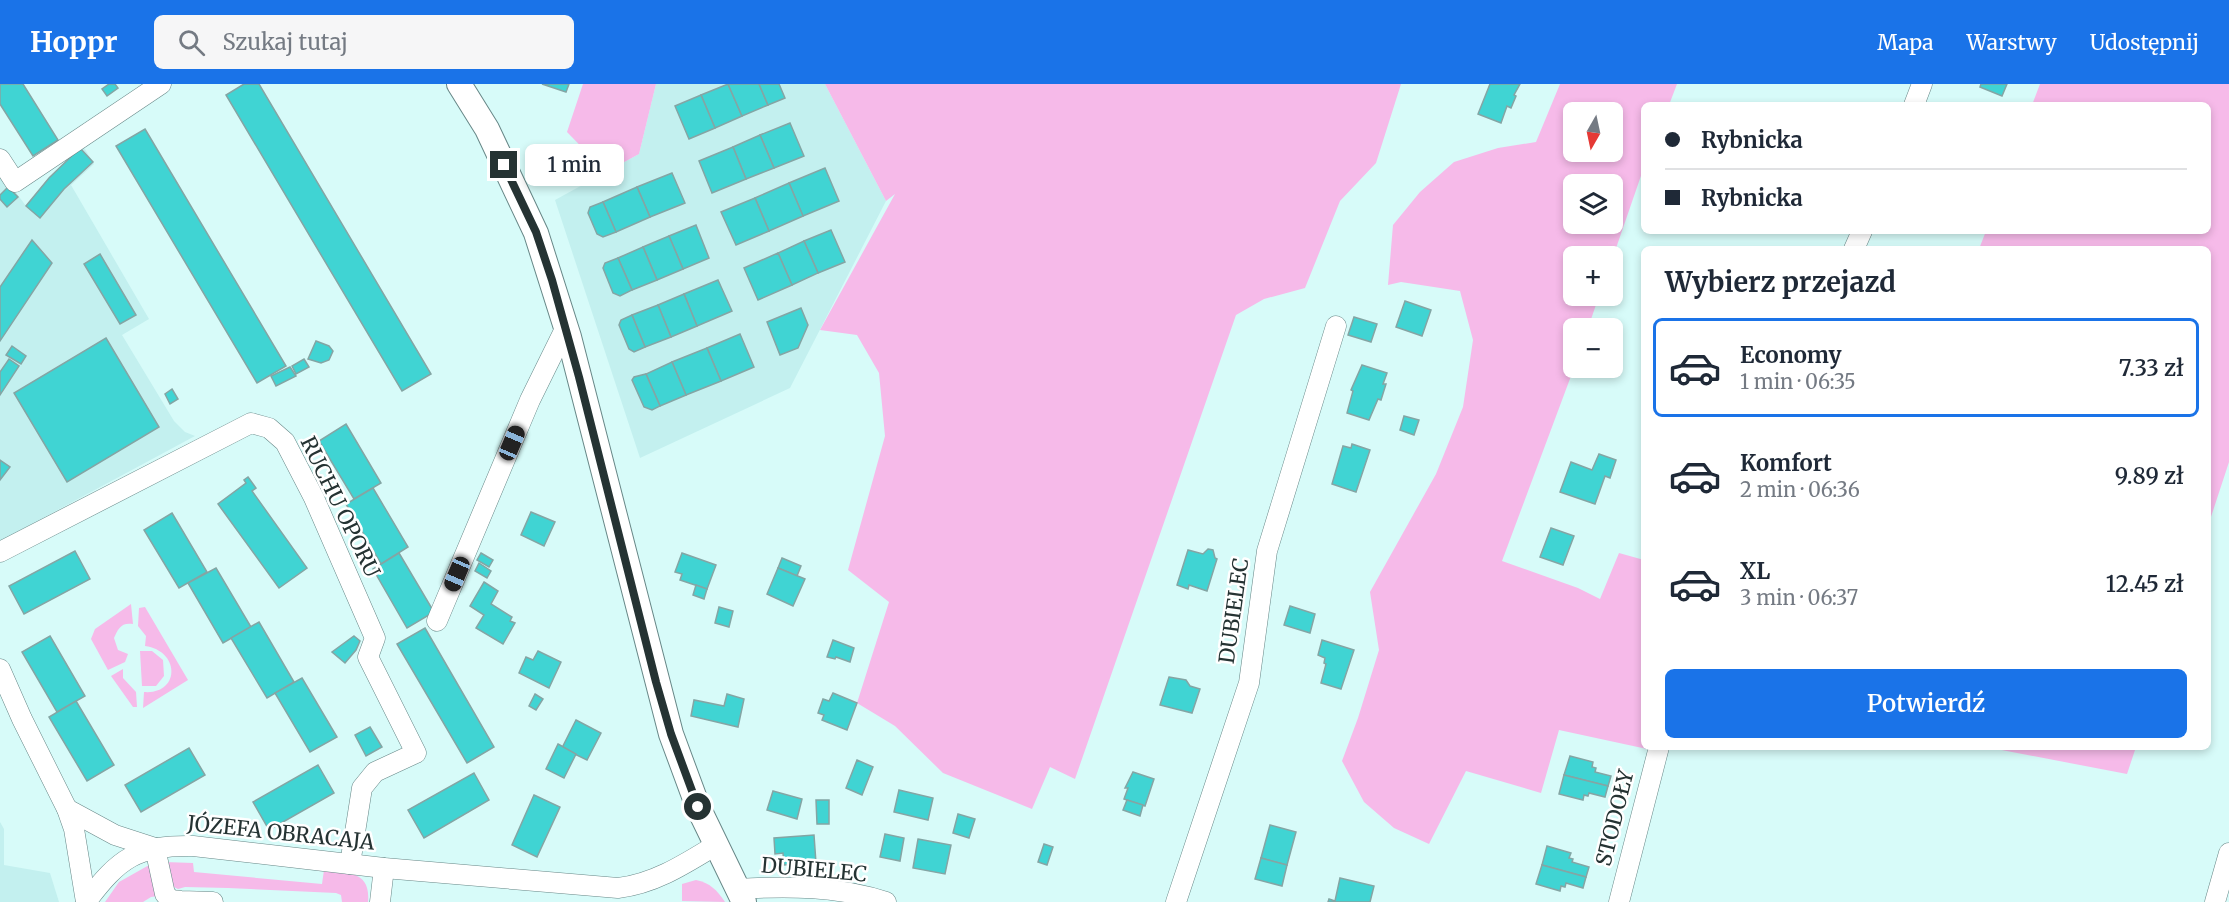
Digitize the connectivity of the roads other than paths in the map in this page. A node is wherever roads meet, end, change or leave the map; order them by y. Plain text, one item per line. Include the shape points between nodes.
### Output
1 (161, 84) edge
2 (459, 84) edge
3 (1922, 84) edge
4 (1915, 102) edge
5 (0, 159) edge
6 (1336, 326) dead end
7 (566, 327) junction
8 (0, 552) edge
9 (437, 621) dead end
10 (0, 669) edge
11 (1658, 750) edge
12 (67, 809) junction
13 (716, 846) junction
14 (155, 848) junction
15 (2229, 852) edge
16 (350, 864) junction
17 (384, 868) junction
18 (741, 895) edge
19 (86, 902) edge
20 (213, 902) edge
21 (380, 902) edge
22 (886, 902) edge
23 (1176, 902) edge
24 (1618, 902) edge
25 (2215, 902) edge

1 - 5 street via 15,182
2 - 7 street via 487,129 536,232
3 - 4 street
6 - 23 street, DUBIELEC via 1267,551 1249,683
7 - 9 street via 530,400
7 - 13 street via 671,734
8 - 16 street, RUCHU OPORU via 251,423 269,428 285,442 375,638 368,657 416,753 375,772 362,788
10 - 12 street
11 - 24 street, STODOŁY
12 - 14 street via 115,835
12 - 19 street
13 - 17 street via 653,879 618,888
13 - 18 street
14 - 16 street, JÓZEFA OBRACAJA via 193,846
14 - 19 street, JÓZEFA OBRACAJA via 130,856 103,879
14 - 20 street via 165,894 171,900
15 - 25 street
16 - 17 street, JÓZEFA OBRACAJA
17 - 21 street
18 - 22 street, DUBIELEC via 809,889

